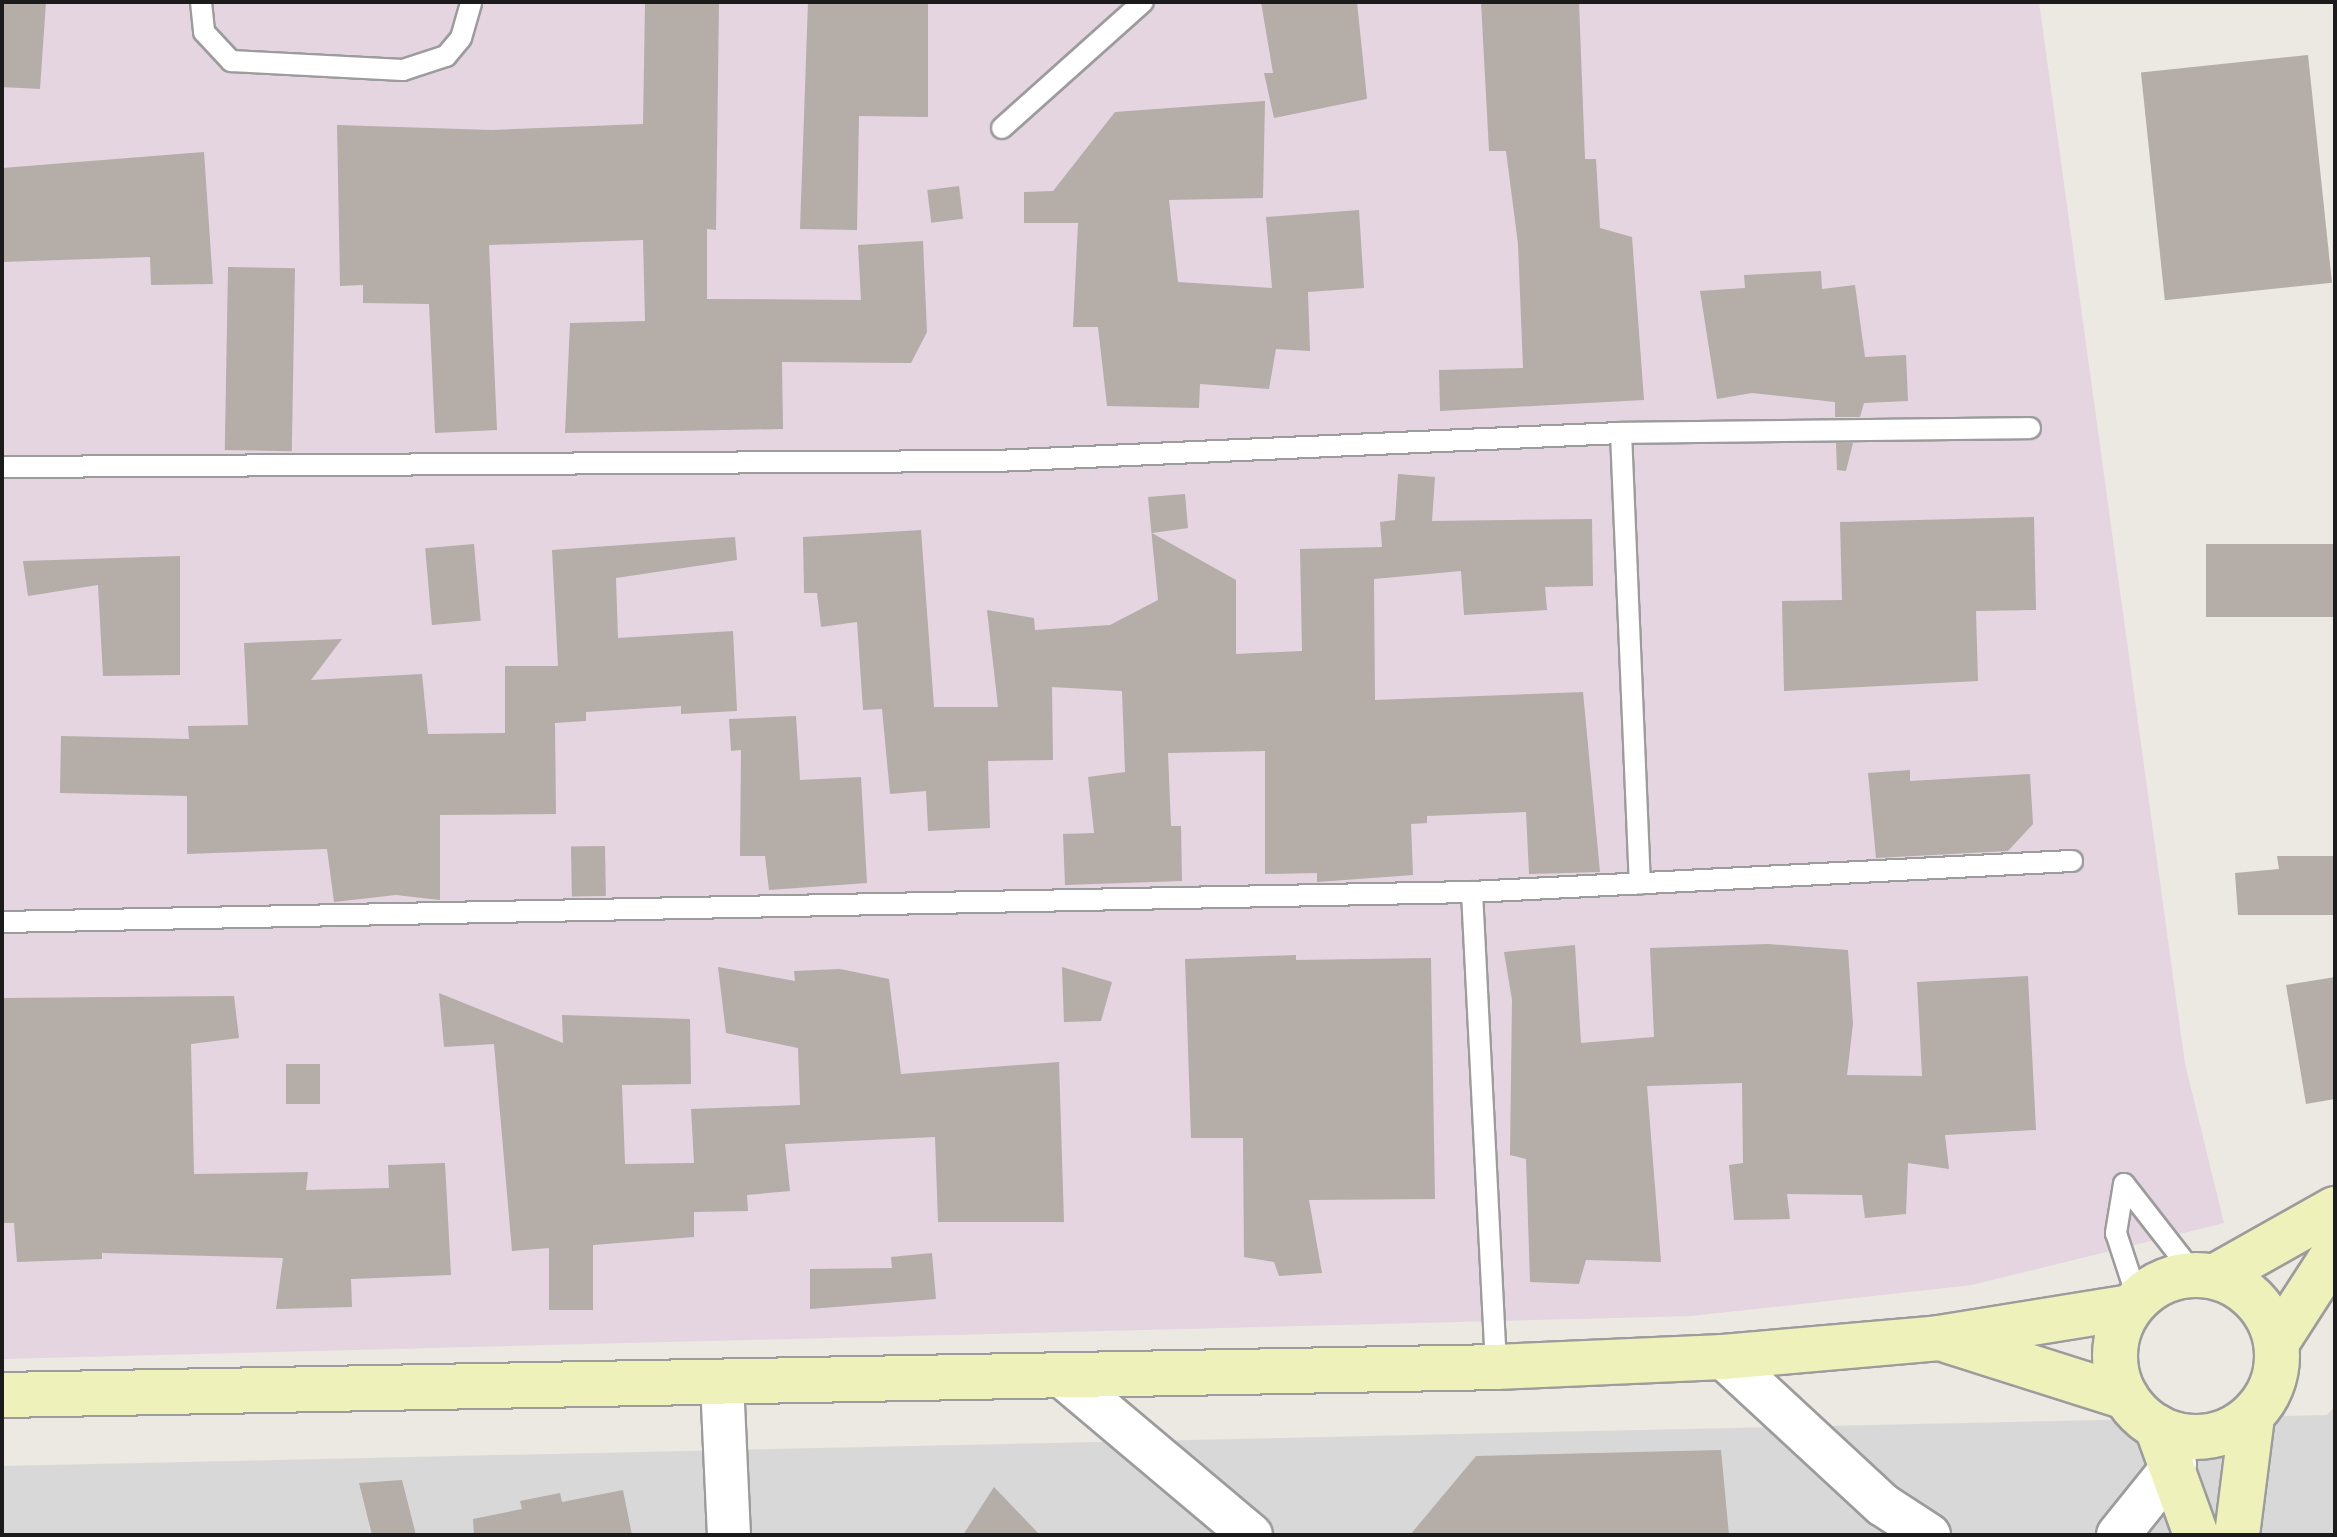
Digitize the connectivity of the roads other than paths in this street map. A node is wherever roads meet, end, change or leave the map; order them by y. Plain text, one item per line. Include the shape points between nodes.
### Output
1 (201, 2) edge
2 (471, 2) edge
3 (1143, 2) edge
4 (1002, 128) dead end
5 (2030, 428) dead end
6 (1621, 433) junction
7 (2, 467) edge
8 (2072, 861) dead end
9 (1640, 884) junction
10 (1472, 892) junction
11 (2, 922) edge
12 (2335, 1209) edge
13 (2335, 1252) edge
14 (2205, 1275) junction
15 (2134, 1303) junction
16 (1939, 1338) junction
17 (2277, 1342) junction
18 (1723, 1357) junction
19 (1496, 1367) junction
20 (1062, 1376) junction
21 (722, 1382) junction
22 (2, 1395) edge
23 (2252, 1416) junction
24 (2153, 1429) junction
25 (729, 1535) edge
26 (1251, 1535) edge
27 (1929, 1535) edge
28 (2118, 1535) edge
29 (2196, 1535) edge
30 (2237, 1535) edge

1 - 2 lane via 204,32 231,61 403,70 446,56 461,38
3 - 4 lane
5 - 6 lane
6 - 7 lane via 996,461
6 - 9 lane
8 - 9 lane
9 - 10 lane
10 - 11 lane
10 - 19 lane
12 - 14 street
13 - 17 street
14 - 15 street via 2161,1282
14 - 15 lane via 2124,1184 2116,1233
14 - 17 street via 2256,1300
15 - 16 street
15 - 24 street via 2114,1351
16 - 18 street
16 - 24 street
17 - 23 street via 2274,1383
18 - 19 street
18 - 27 street via 1883,1505
19 - 20 street
20 - 21 street
20 - 26 street
21 - 22 street
21 - 25 street
23 - 24 street via 2206,1437
23 - 30 street
24 - 28 street
24 - 29 street

